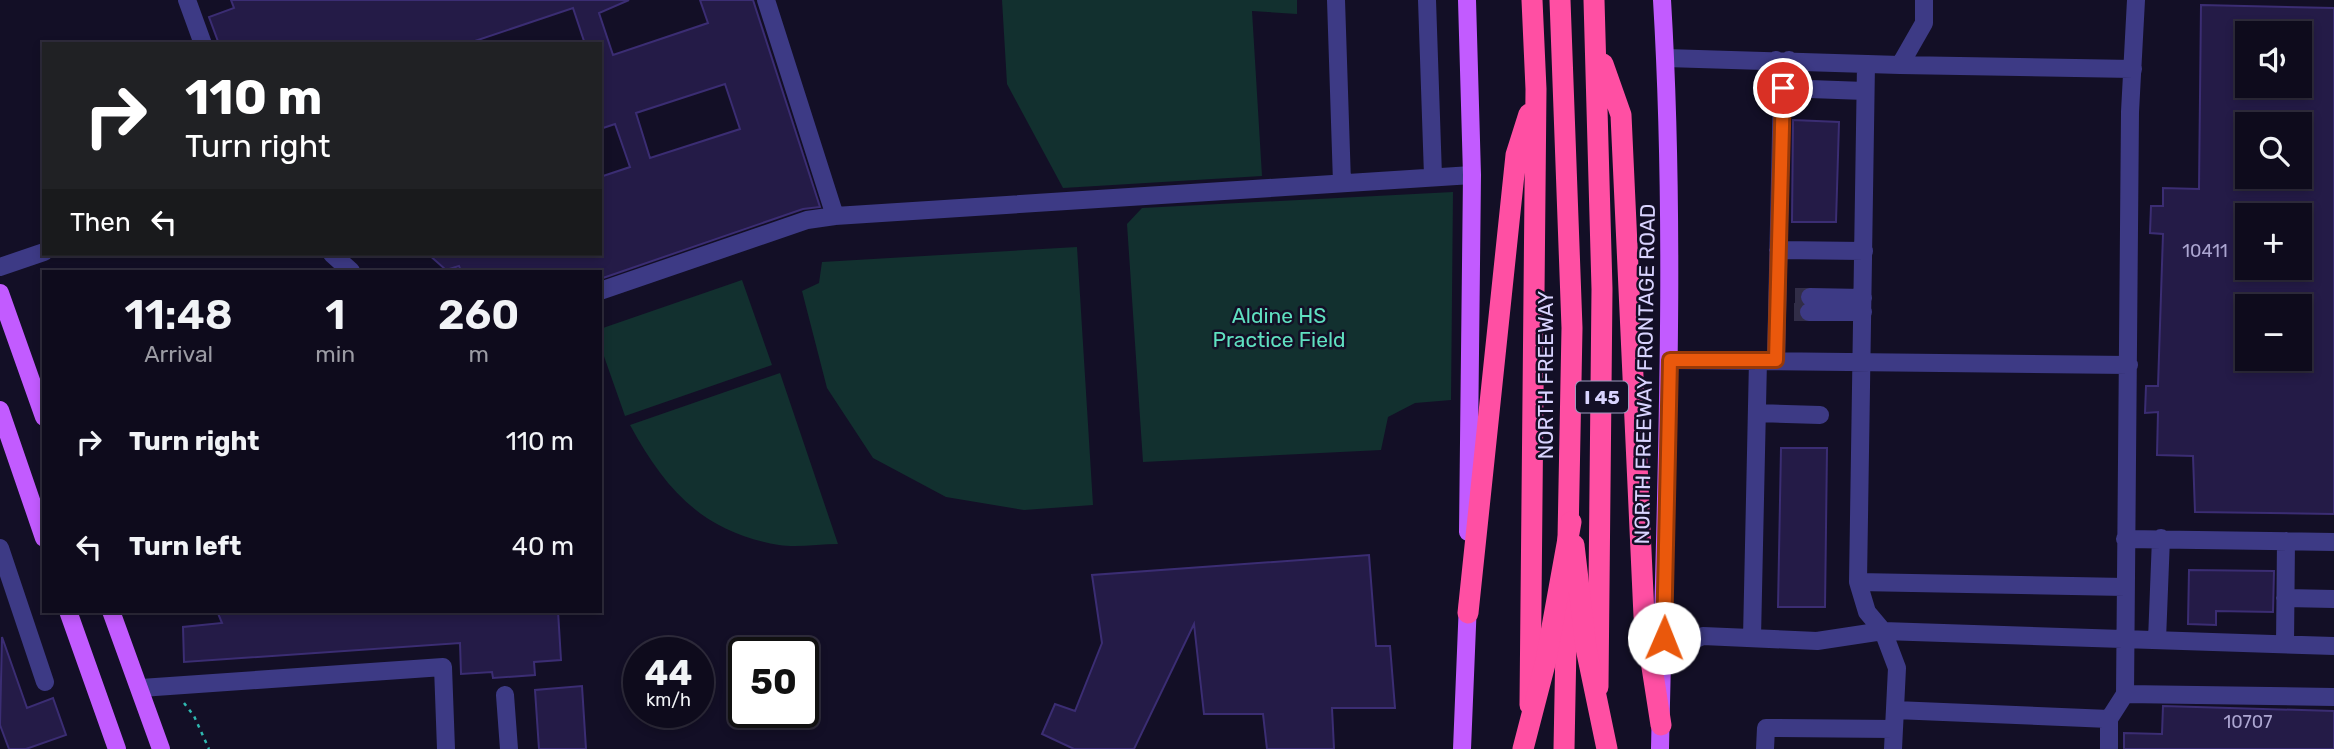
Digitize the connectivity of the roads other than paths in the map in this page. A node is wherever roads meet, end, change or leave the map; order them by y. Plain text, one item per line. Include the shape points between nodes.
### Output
1 (187, 0) edge
2 (766, 0) edge
3 (1336, 0) edge
4 (1427, 0) edge
5 (1467, 0) edge
6 (1532, 0) edge
7 (1560, 0) edge
8 (1594, 0) edge
9 (1662, 0) edge
10 (1924, 0) edge
11 (2136, 0) edge
12 (202, 42) edge
13 (1596, 45) junction
14 (1666, 58) junction
15 (1782, 60) junction
16 (1866, 64) junction
17 (1900, 65) junction
18 (2133, 69) junction
19 (1783, 88) junction
20 (1536, 89) junction
21 (1866, 91) junction
22 (1472, 175) junction
23 (1433, 176) junction
24 (1342, 183) junction
25 (835, 216) junction
26 (1779, 250) junction
27 (1864, 251) junction
28 (42, 253) edge
29 (334, 256) edge
30 (0, 267) edge
31 (350, 270) edge
32 (602, 290) edge
33 (0, 293) edge
34 (1794, 308) junction
35 (1863, 308) junction
36 (1670, 360) junction
37 (1758, 360) junction
38 (1776, 360) junction
39 (1862, 361) junction
40 (2129, 365) junction
41 (0, 410) edge
42 (42, 411) edge
43 (1757, 413) junction
44 (1819, 415) dead end
45 (1571, 522) junction
46 (42, 532) edge
47 (2161, 538) junction
48 (2125, 539) junction
49 (2286, 541) junction
50 (2334, 542) edge
51 (0, 548) edge
52 (1858, 582) junction
53 (2125, 587) junction
54 (2285, 598) junction
55 (2334, 599) edge
56 (69, 613) edge
57 (112, 613) edge
58 (1468, 613) junction
59 (1883, 631) junction
60 (1752, 638) junction
61 (2125, 639) junction
62 (2157, 640) junction
63 (2285, 644) junction
64 (2334, 646) edge
65 (1664, 666) junction
66 (44, 682) dead end
67 (141, 688) junction
68 (2125, 694) junction
69 (505, 695) dead end
70 (2334, 697) edge
71 (1895, 710) junction
72 (2109, 719) junction
73 (1661, 725) junction
74 (1894, 729) junction
75 (117, 749) edge
76 (161, 749) edge
77 (446, 749) edge
78 (509, 749) edge
79 (1462, 749) edge
80 (1523, 749) edge
81 (1529, 749) edge
82 (1564, 749) edge
83 (1597, 749) edge
84 (1607, 749) edge
85 (1660, 749) edge
86 (1765, 749) edge
87 (1893, 749) edge
88 (2109, 749) edge

1 - 12 lane
2 - 25 lane
3 - 24 lane
4 - 23 lane
5 - 22 main road
6 - 20 highway, NORTH FREEWAY
7 - 45 highway, NORTH FREEWAY / I 45 via 1572,328
8 - 13 highway, I 45
9 - 14 main road, NORTH FREEWAY FRONTAGE ROAD
10 - 17 lane via 1924,23
11 - 18 lane
13 - 73 highway via 1620,115 1644,616
13 - 83 highway, I 45 via 1602,289
14 - 15 lane
14 - 36 main road, NORTH FREEWAY FRONTAGE ROAD
15 - 16 lane
15 - 19 lane via 1777,84
16 - 17 lane
16 - 21 lane
17 - 18 lane
18 - 40 lane
19 - 21 lane
19 - 26 lane
20 - 58 highway via 1516,155
20 - 81 highway, NORTH FREEWAY
21 - 27 lane
22 - 23 lane
22 - 58 main road
23 - 24 lane
24 - 25 lane
25 - 32 lane via 807,220
26 - 27 lane
26 - 34 lane
27 - 35 lane
28 - 30 lane
29 - 31 lane
33 - 42 main road
34 - 35 lane
34 - 38 lane
35 - 39 lane
36 - 37 lane
36 - 65 main road, NORTH FREEWAY FRONTAGE ROAD
37 - 38 lane
37 - 43 lane
38 - 39 lane
39 - 40 lane
39 - 52 lane
40 - 48 lane
41 - 46 main road
43 - 44 lane
43 - 60 lane
45 - 80 highway, bridge via 1546,660
45 - 82 highway, NORTH FREEWAY / I 45, bridge
45 - 84 highway, bridge via 1586,648
47 - 48 lane
47 - 49 lane
47 - 62 lane
48 - 53 lane
49 - 50 lane
49 - 54 lane
51 - 66 lane
52 - 53 lane
52 - 59 lane via 1867,612
53 - 61 lane
54 - 55 lane
54 - 63 lane
56 - 75 main road
57 - 67 main road
58 - 79 main road
59 - 60 lane via 1817,641
59 - 61 lane
59 - 71 lane via 1897,668
60 - 65 lane via 1697,637
61 - 62 lane
61 - 68 lane
62 - 63 lane
63 - 64 lane
65 - 73 main road, NORTH FREEWAY FRONTAGE ROAD
67 - 76 main road
67 - 77 lane via 443,667
68 - 70 lane
68 - 72 lane
69 - 78 lane
71 - 72 lane
71 - 74 lane
72 - 88 lane
73 - 85 main road, NORTH FREEWAY FRONTAGE ROAD
74 - 86 lane via 1766,728
74 - 87 lane

